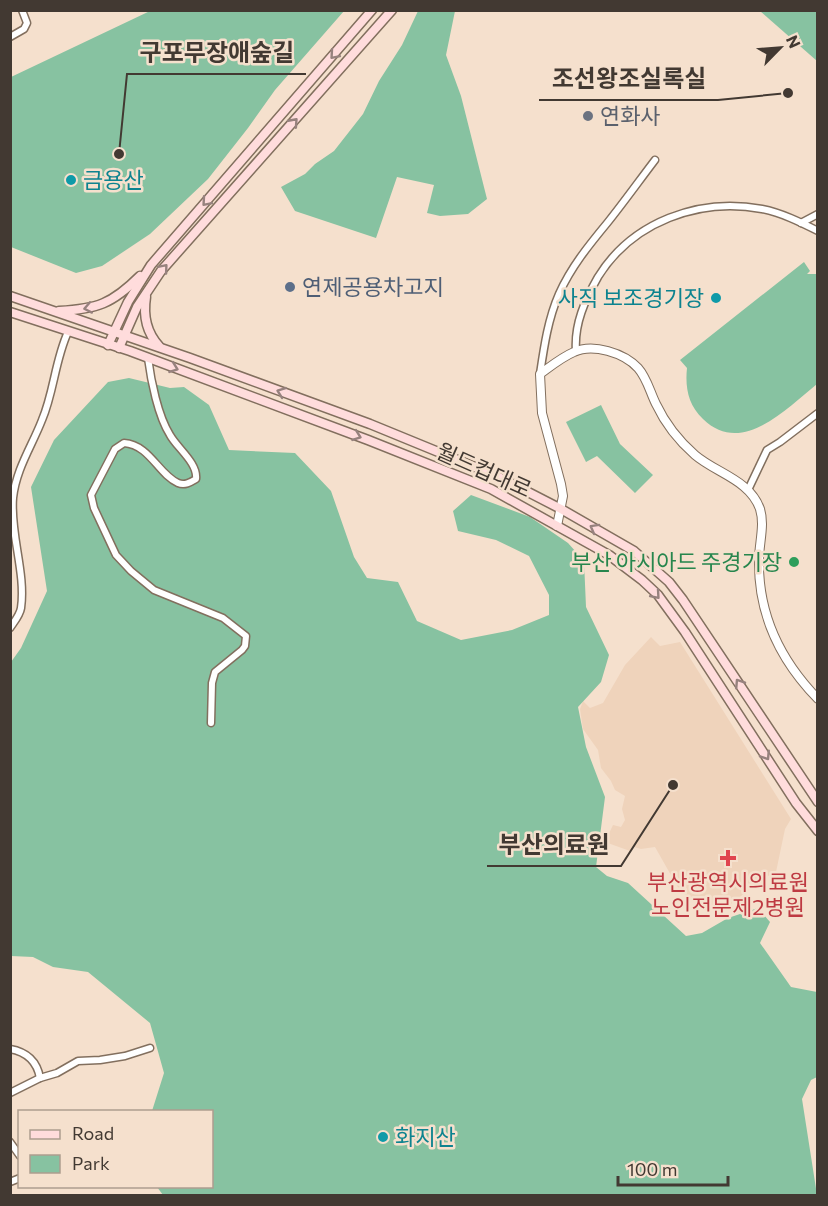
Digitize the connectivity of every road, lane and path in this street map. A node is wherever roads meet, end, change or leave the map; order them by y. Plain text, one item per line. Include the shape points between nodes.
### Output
1 (22, 10) edge
2 (372, 10) edge
3 (392, 10) edge
4 (10, 37) edge
5 (655, 160) dead end
6 (818, 214) edge
7 (801, 223) junction
8 (818, 231) edge
9 (151, 265) junction
10 (148, 290) junction
11 (10, 296) edge
12 (53, 311) junction
13 (10, 312) edge
14 (68, 332) junction
15 (113, 332) junction
16 (124, 336) junction
17 (108, 345) junction
18 (159, 347) junction
19 (119, 348) junction
20 (576, 351) junction
21 (148, 358) junction
22 (540, 374) junction
23 (818, 413) edge
24 (748, 490) junction
25 (561, 509) junction
26 (557, 526) junction
27 (14, 615) edge
28 (10, 628) edge
29 (818, 699) edge
30 (211, 723) dead end
31 (818, 802) edge
32 (818, 831) edge
33 (150, 1048) dead end
34 (10, 1049) edge
35 (40, 1078) junction
36 (10, 1093) edge

1 - 4 street via 27,23
2 -> 9 main road
10 -> 3 main road via 160,271
5 - 22 street via 570,273 552,315
6 - 7 street
7 - 8 street
7 - 20 street via 762,209 724,206 686,213 651,226 612,258 593,287 579,321
9 -> 12 main road via 104,304
9 - 15 main road
10 - 16 main road
10 - 18 main road via 146,323
11 - 12 main road, 월드컵대로
12 - 15 main road, 월드컵대로
13 - 14 main road, 월드컵대로
14 - 17 main road, 월드컵대로
14 - 27 street via 42,421 17,477 13,499 21,610
15 - 16 main road, 월드컵대로
15 - 17 main road
16 - 18 main road, 월드컵대로
16 - 19 main road
17 - 19 main road, 월드컵대로
25 -> 18 main road, 월드컵대로 via 497,476 381,428
19 - 21 main road, 월드컵대로
20 - 22 street
20 - 24 street via 601,350 627,359 638,368 678,438 710,467
21 -> 26 main road, 월드컵대로 via 491,489
21 - 30 street via 169,435 188,459 196,479 189,484 177,483 136,445 124,443 115,449 91,495 116,555 130,571 154,590 224,618 246,636 242,650 215,672
22 - 25 street via 542,413 561,484
23 - 24 street via 767,450
24 - 29 street via 762,521 760,591 768,621 788,663
25 - 26 street
31 -> 25 main road, 월드컵대로 via 669,582 634,551
26 -> 32 main road, 월드컵대로 via 625,566 658,595
27 - 28 street
33 - 35 street via 125,1056 78,1061
34 - 35 street via 24,1051 38,1067
35 - 36 street

